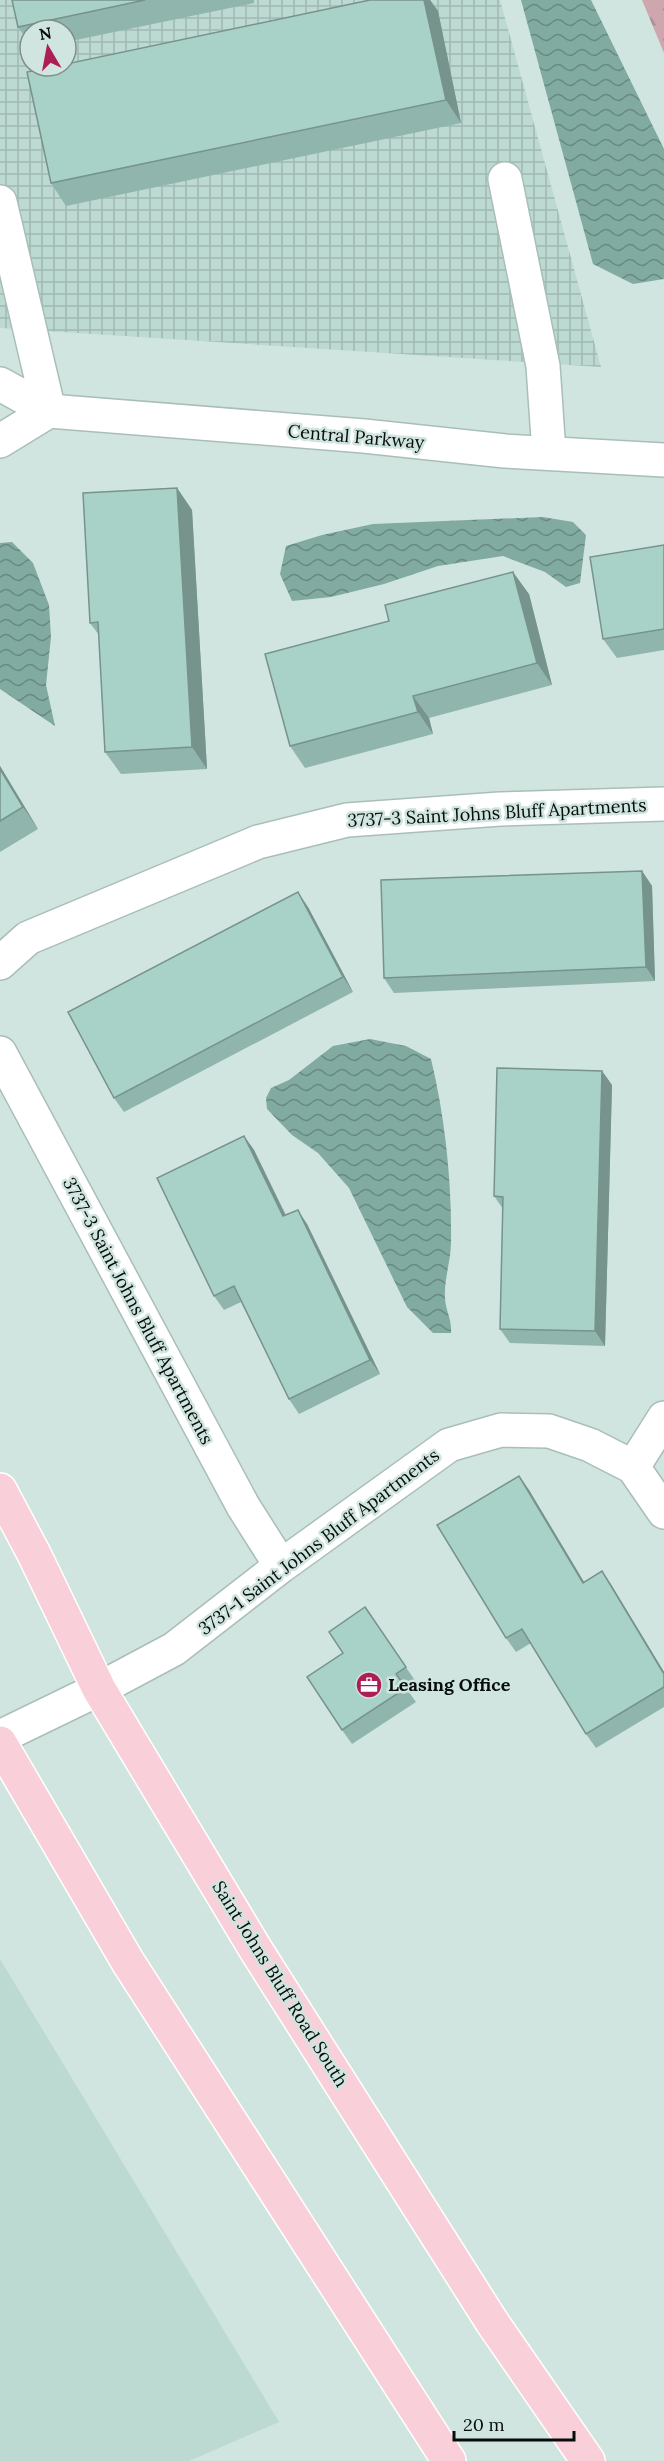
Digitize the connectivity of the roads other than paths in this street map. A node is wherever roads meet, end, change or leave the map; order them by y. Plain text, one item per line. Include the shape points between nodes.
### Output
1 (505, 179) dead end
2 (0, 202) edge
3 (0, 384) edge
4 (49, 411) junction
5 (0, 441) edge
6 (549, 453) junction
7 (664, 460) edge
8 (664, 804) edge
9 (0, 963) edge
10 (0, 1053) edge
11 (664, 1418) edge
12 (633, 1467) junction
13 (0, 1490) edge
14 (664, 1512) edge
15 (281, 1566) junction
16 (99, 1689) junction
17 (0, 1737) edge
18 (0, 1743) edge
19 (449, 2461) edge
20 (588, 2461) edge

1 - 6 street via 543,366
2 - 4 street
3 - 4 street, Central Parkway
4 - 5 street
4 - 6 street, Central Parkway
6 - 7 street, Central Parkway
8 - 9 street, 3737-3 Saint Johns Bluff Apartments via 501,809 347,820 258,842 28,938
10 - 15 street, 3737-3 Saint Johns Bluff Apartments via 243,1506
11 - 12 street
12 - 14 street, 3737-1 Saint Johns Bluff Apartments
12 - 15 street, 3737-1 Saint Johns Bluff Apartments via 590,1445 549,1431 501,1430 449,1445
13 - 16 main road, Saint Johns Bluff Road South
15 - 16 street, 3737-1 Saint Johns Bluff Apartments via 174,1649
16 - 17 street, 3737-1 Saint Johns Bluff Apartments
16 - 20 main road, Saint Johns Bluff Road South via 256,1950 492,2322
18 - 19 main road via 128,1962

